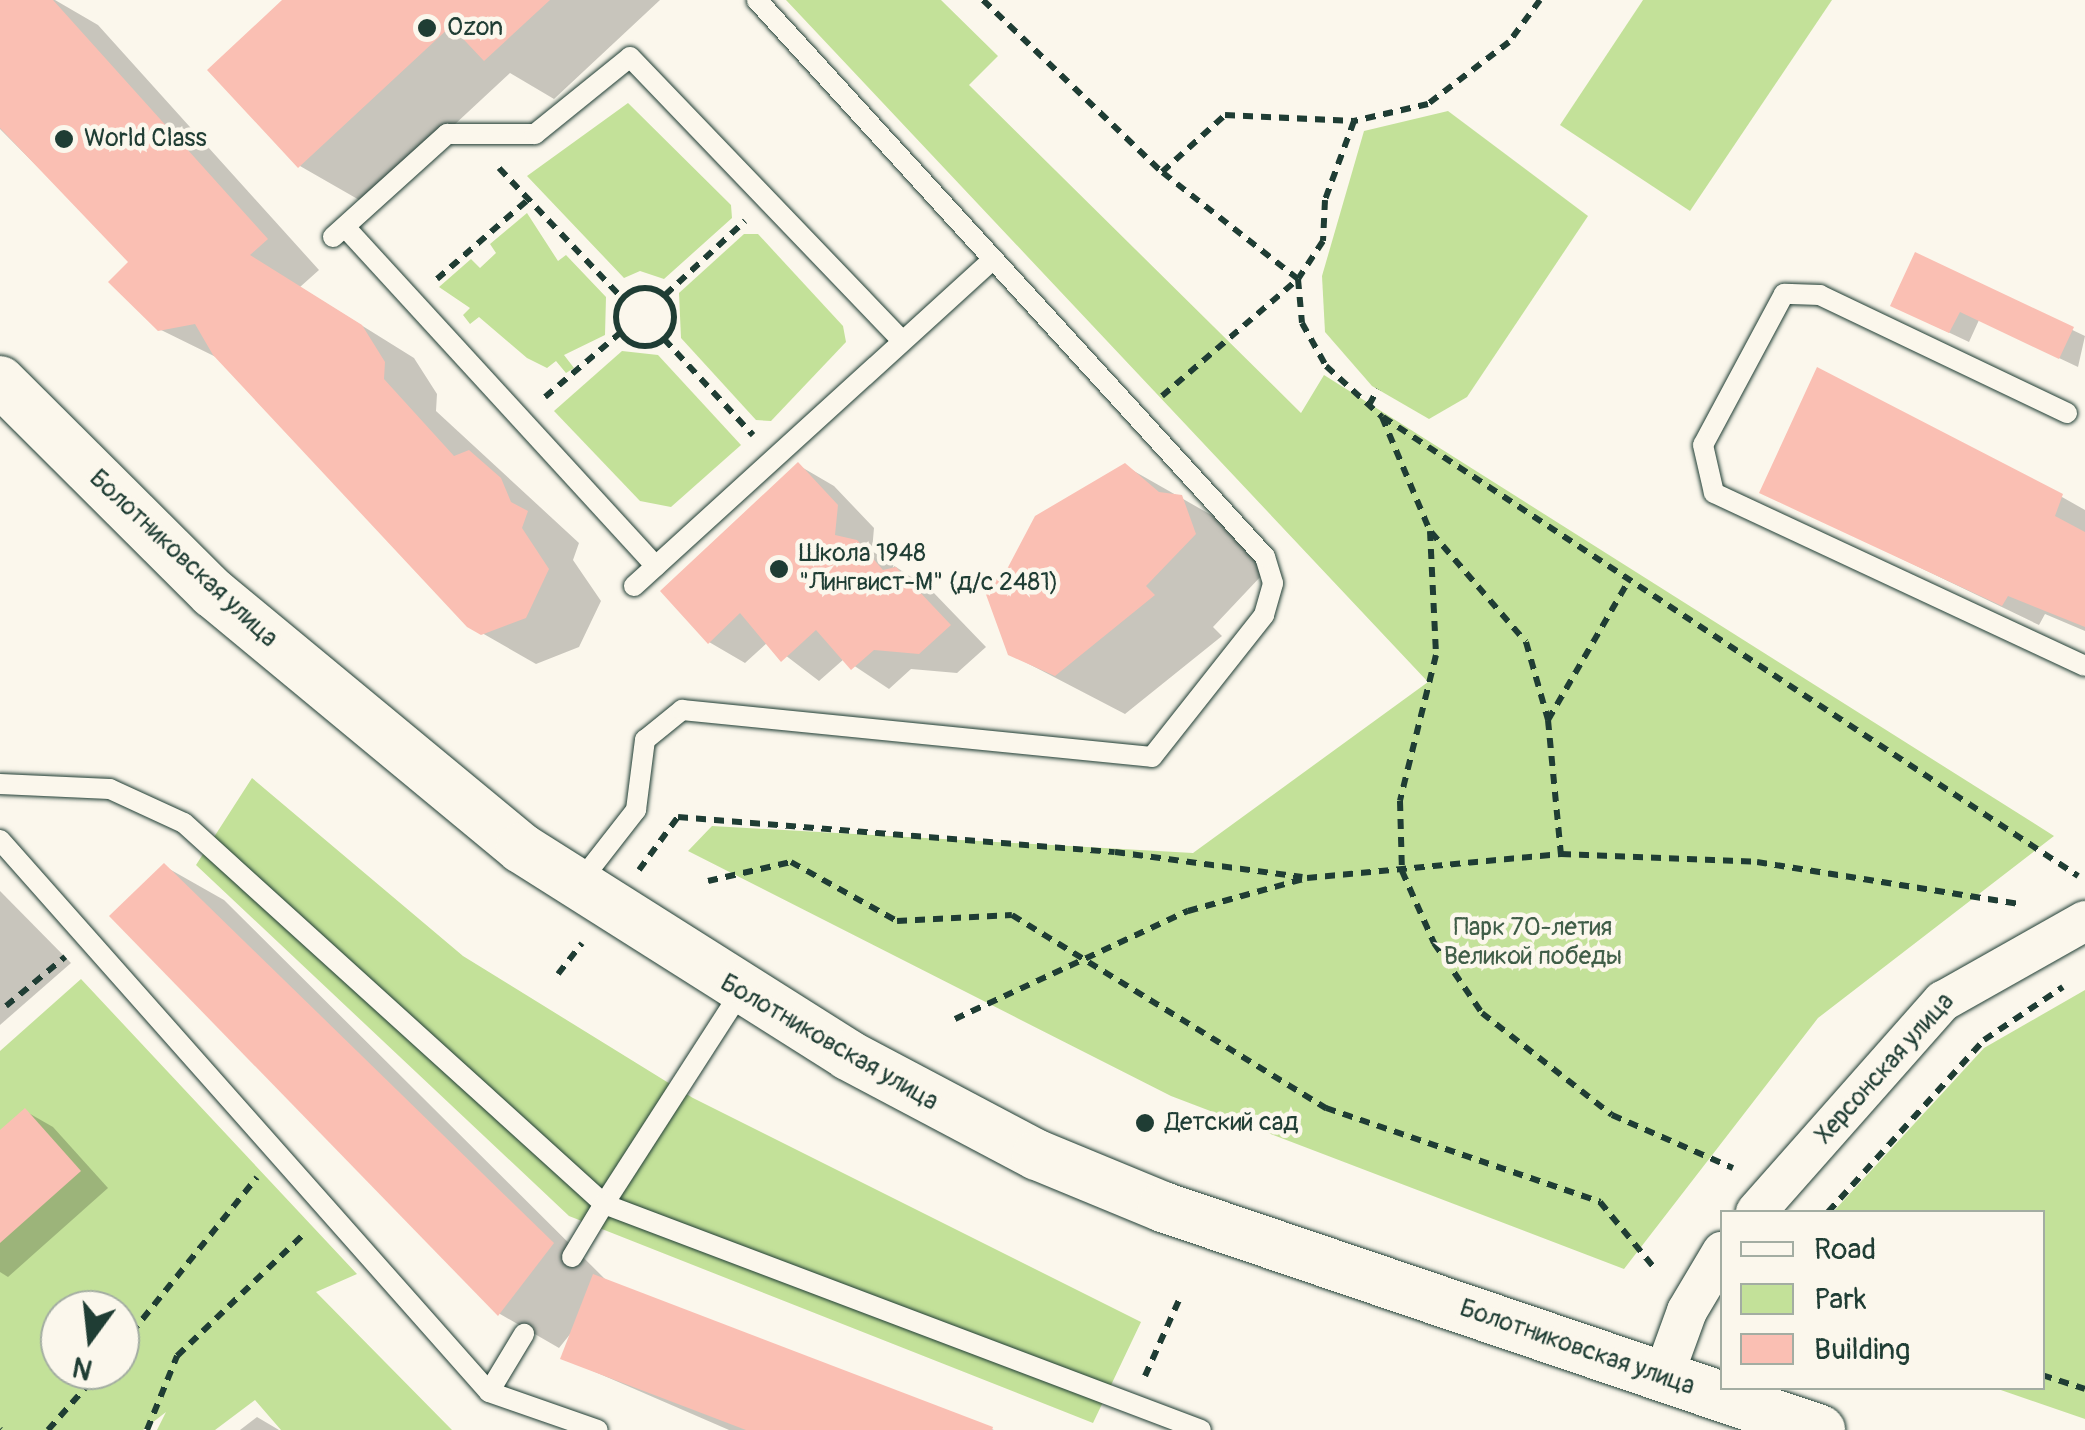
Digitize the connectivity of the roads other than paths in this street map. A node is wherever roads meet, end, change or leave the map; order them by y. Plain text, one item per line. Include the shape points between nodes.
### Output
1 (757, 0) edge
2 (993, 260) junction
3 (902, 342) junction
4 (0, 381) edge
5 (2067, 412) dead end
6 (656, 566) junction
7 (634, 586) dead end
8 (2085, 666) edge
9 (0, 784) edge
10 (0, 840) edge
11 (576, 887) junction
12 (2085, 922) edge
13 (740, 993) junction
14 (604, 1204) junction
15 (1758, 1210) edge
16 (1720, 1255) edge
17 (572, 1258) dead end
18 (524, 1334) dead end
19 (1663, 1377) junction
20 (489, 1392) junction
21 (598, 1430) edge
22 (1201, 1430) edge
23 (1820, 1430) edge

1 - 2 lane
2 - 3 lane
2 - 11 lane via 1266,557 1273,583 1264,615 1152,756 682,710 645,740 636,810
3 - 6 lane
3 - 6 lane via 630,57 535,134 448,134 339,232 413,300
4 - 11 street, Болотниковская улица via 228,605
5 - 8 lane via 1820,295 1784,294 1703,445 1714,492
6 - 7 lane
9 - 14 lane via 110,789 184,824
10 - 20 lane
11 - 13 street, Болотниковская улица
12 - 15 street, Херсонская улица via 1979,972 1943,1000
13 - 14 lane
13 - 19 street, Болотниковская улица via 1036,1155
14 - 17 lane
14 - 22 lane
16 - 19 street via 1686,1310
18 - 20 lane
19 - 23 street, Болотниковская улица
20 - 21 lane

